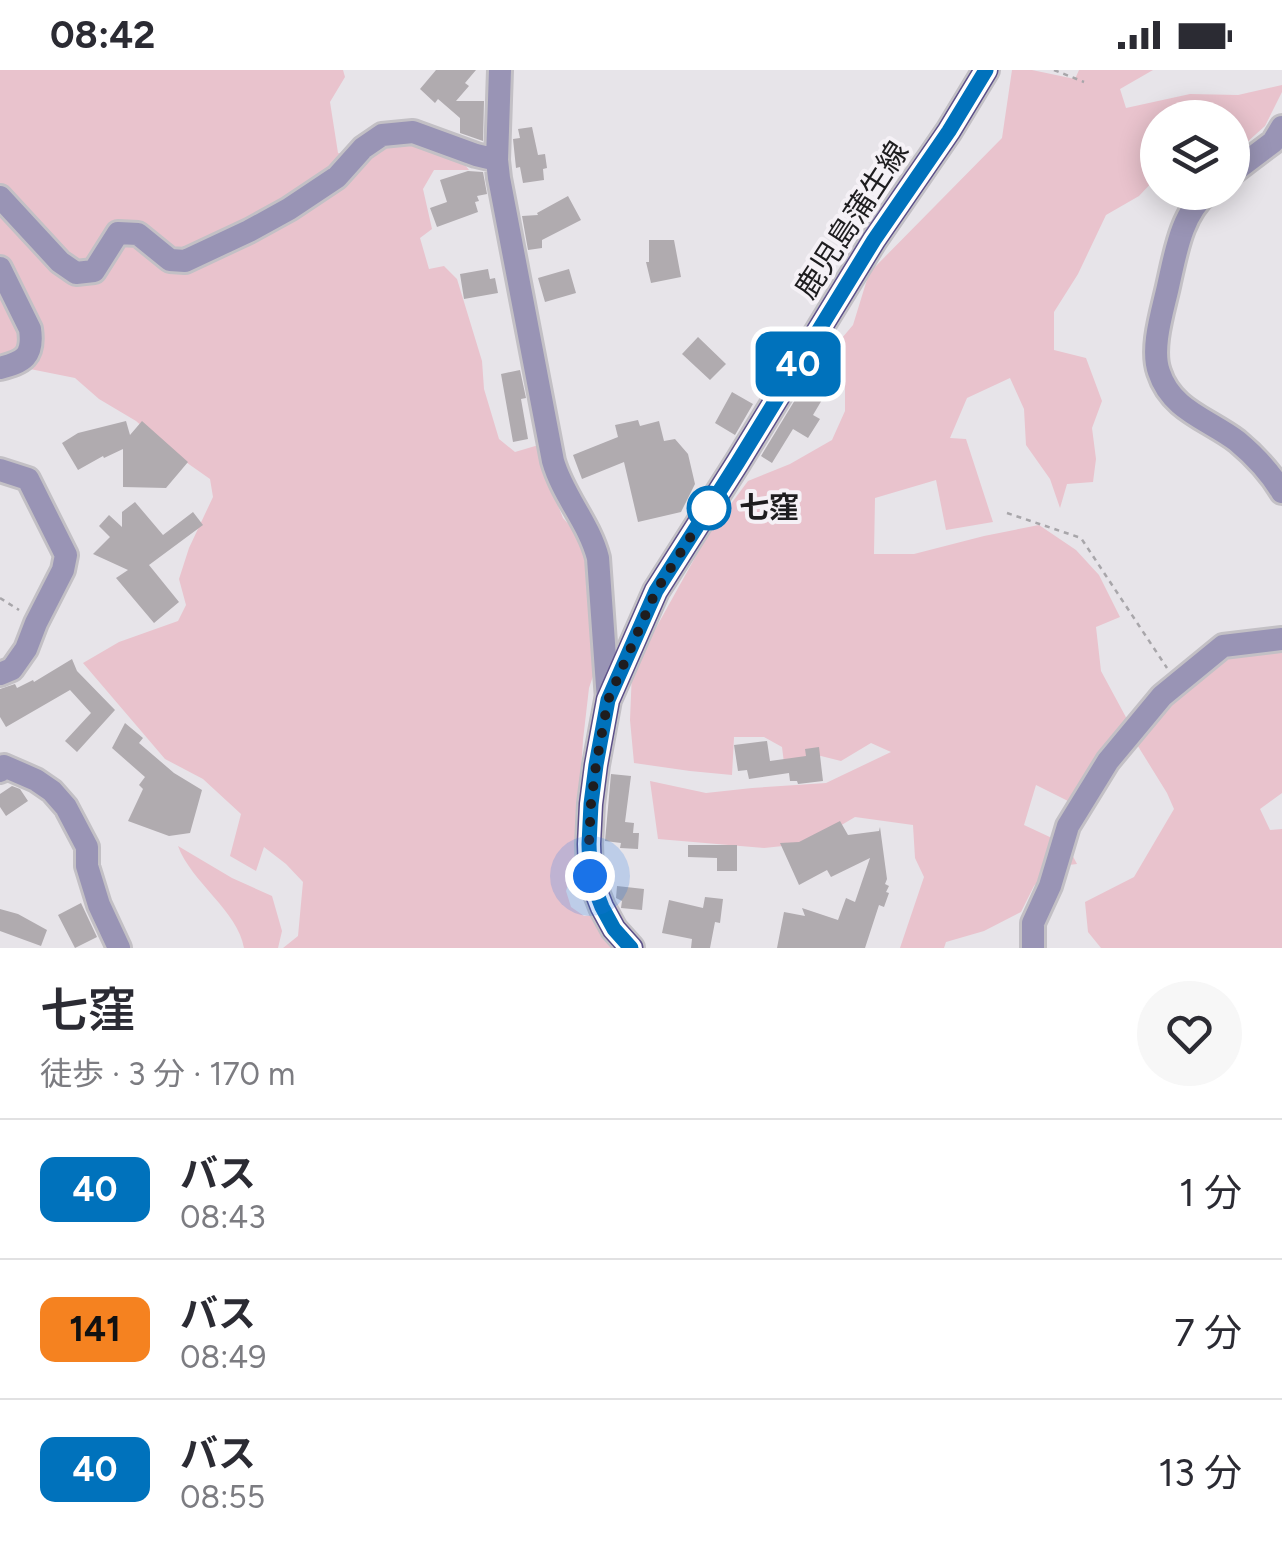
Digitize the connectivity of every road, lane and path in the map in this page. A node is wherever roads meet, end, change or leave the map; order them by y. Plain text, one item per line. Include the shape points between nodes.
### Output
1 (500, 70) edge
2 (986, 70) edge
3 (1054, 70) edge
4 (1084, 82) dead end
5 (1282, 128) edge
6 (1250, 159) edge
7 (497, 160) junction
8 (0, 197) edge
9 (1193, 210) edge
10 (0, 268) edge
11 (0, 368) edge
12 (0, 470) edge
13 (1282, 492) edge
14 (1008, 513) dead end
15 (0, 598) edge
16 (36, 624) junction
17 (1282, 639) edge
18 (0, 674) edge
19 (1178, 683) junction
20 (608, 700) junction
21 (1, 766) edge
22 (119, 948) edge
23 (631, 948) edge
24 (1034, 948) edge

1 - 7 street
2 - 20 main road, 鹿児島蒲生線 via 656,591
3 - 4 path
5 - 6 street
7 - 8 street via 413,132 382,135 336,177 249,232 185,262 170,260 138,234 118,233 94,272 76,273 60,262
7 - 20 street via 553,462 598,558
9 - 13 street via 1178,238 1157,338 1158,371 1176,402 1236,440 1271,472
10 - 11 street via 32,340 16,365
12 - 16 street via 28,479 66,555
14 - 19 path via 1081,538
15 - 16 path
16 - 18 street via 18,662
17 - 19 street via 1223,646
19 - 24 street via 1108,760 1068,826 1032,923
20 - 23 main road, 鹿児島蒲生線 via 591,804 590,876 614,929
21 - 22 street via 36,780 66,808 87,847 98,905

